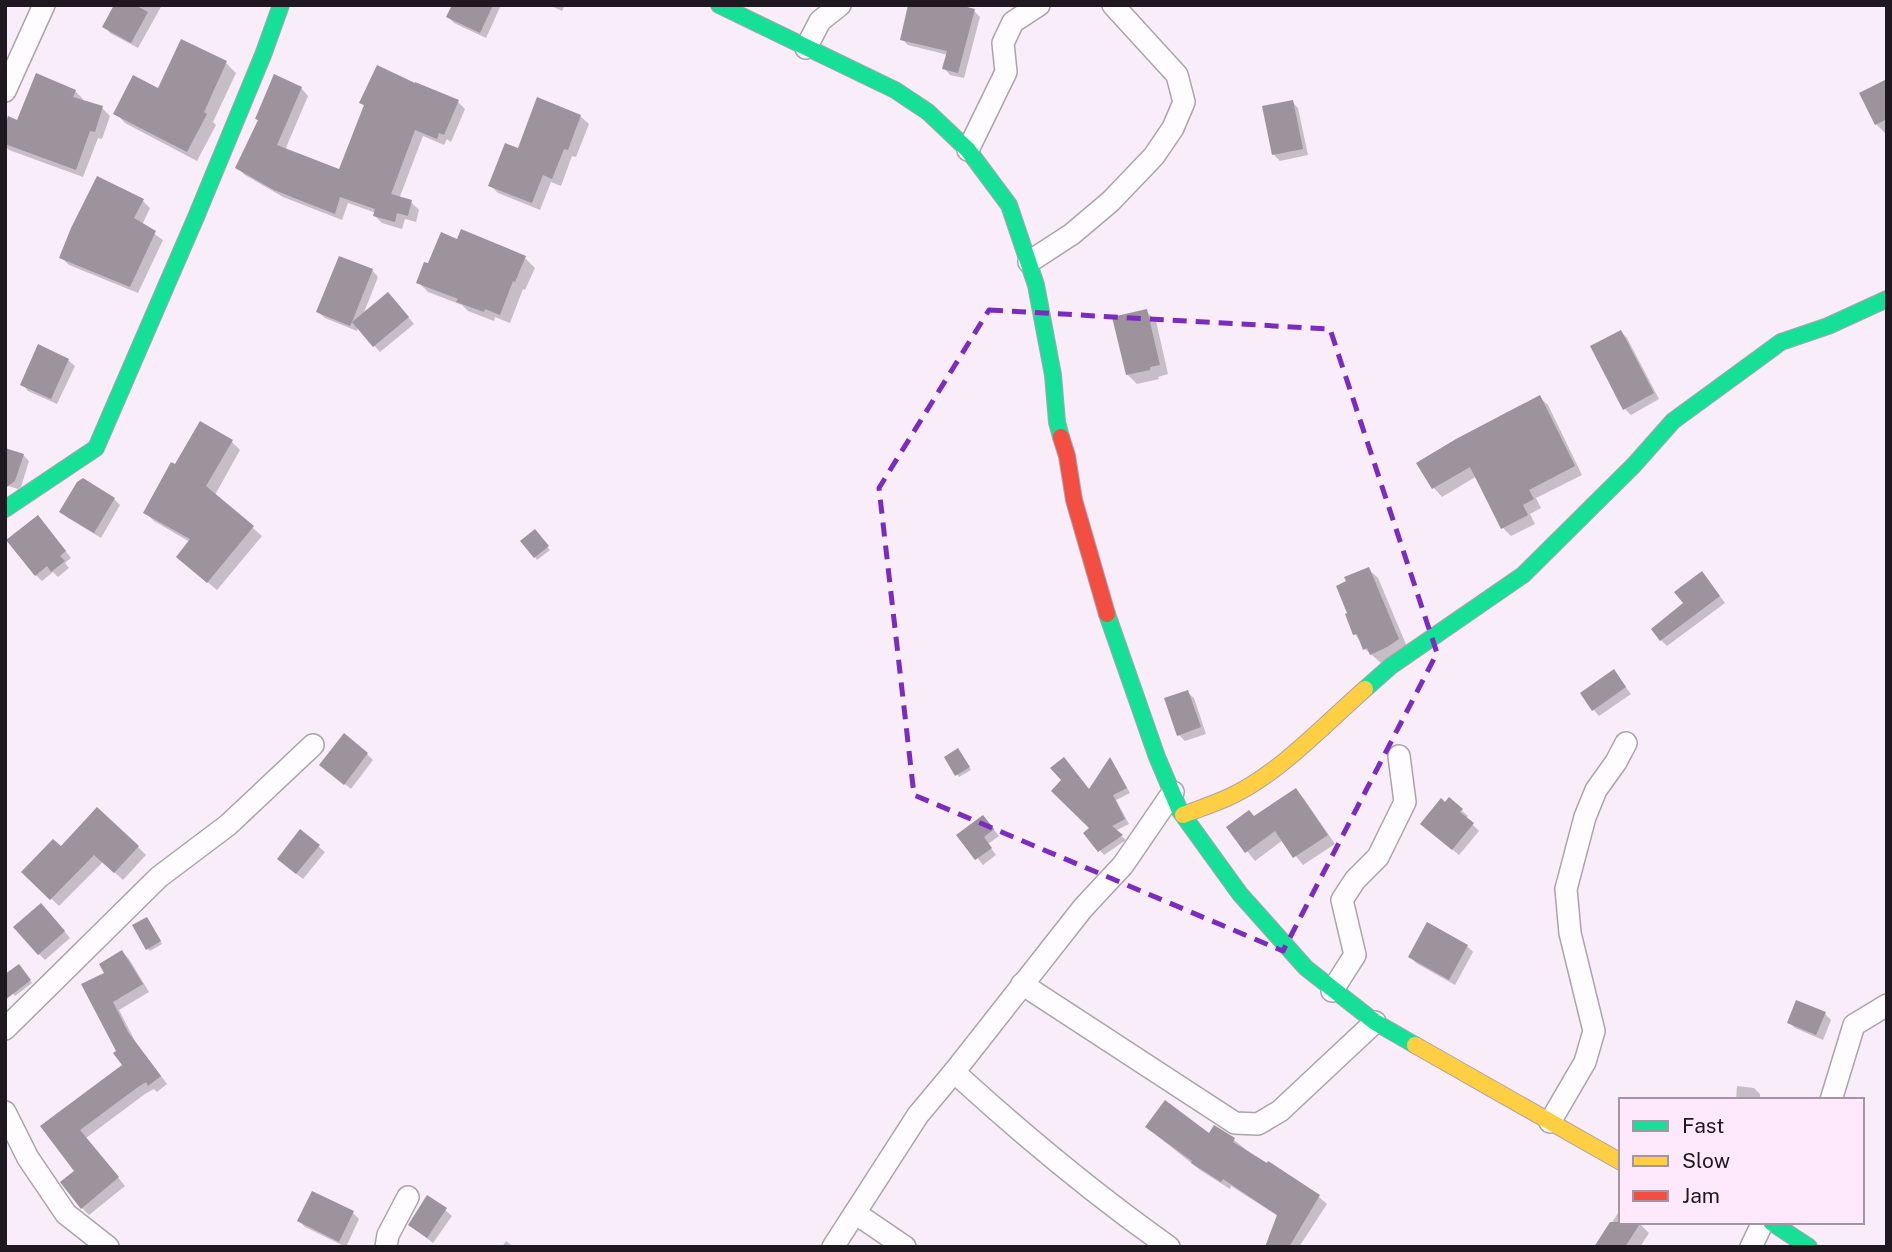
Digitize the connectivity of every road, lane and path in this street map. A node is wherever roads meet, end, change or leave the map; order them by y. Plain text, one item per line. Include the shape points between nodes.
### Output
1 (44, 5) edge
2 (281, 5) edge
3 (719, 5) edge
4 (840, 5) edge
5 (1039, 5) edge
6 (1113, 5) edge
7 (806, 48) junction
8 (5, 91) edge
9 (968, 150) junction
10 (1029, 262) junction
11 (1887, 299) edge
12 (5, 509) edge
13 (1626, 743) dead end
14 (313, 745) dead end
15 (1399, 756) dead end
16 (1173, 792) junction
17 (1183, 815) junction
18 (1022, 984) junction
19 (1332, 991) junction
20 (1887, 1005) edge
21 (1375, 1021) junction
22 (5, 1029) edge
23 (954, 1072) junction
24 (1832, 1098) edge
25 (5, 1112) edge
26 (1550, 1122) junction
27 (1619, 1161) edge
28 (408, 1197) dead end
29 (855, 1213) junction
30 (1762, 1224) edge
31 (1775, 1224) edge
32 (108, 1247) edge
33 (386, 1247) edge
34 (834, 1247) edge
35 (905, 1247) edge
36 (1169, 1247) edge
37 (1751, 1247) edge
38 (1809, 1247) edge

1 - 8 street
2 - 12 street via 96,448
3 - 7 street
4 - 7 street via 820,21
5 - 9 street via 1013,22 1003,43 1006,72
6 - 10 street via 1177,75 1184,102 1154,156 1111,201
7 - 9 street via 895,90 928,112
9 - 10 street via 1009,205
10 - 16 street via 1074,499 1100,594
11 - 17 street via 1782,342 1673,421 1523,575 1391,666 1262,777 1230,797
13 - 26 street via 1592,799 1566,889 1570,933 1594,1031 1585,1062
14 - 22 street via 228,825 159,877
15 - 19 street via 1405,803 1378,857 1342,900 1355,955
16 - 17 street
16 - 18 street via 1123,865
17 - 19 street via 1240,894
18 - 21 street via 1235,1123 1258,1124 1280,1111
18 - 23 street
19 - 21 street
20 - 24 street via 1854,1025
21 - 26 street
23 - 29 street via 918,1115
23 - 36 street via 1077,1177
25 - 32 street via 28,1158 66,1214
26 - 27 street
28 - 33 street
29 - 34 street
29 - 35 street
30 - 37 street
31 - 38 street

